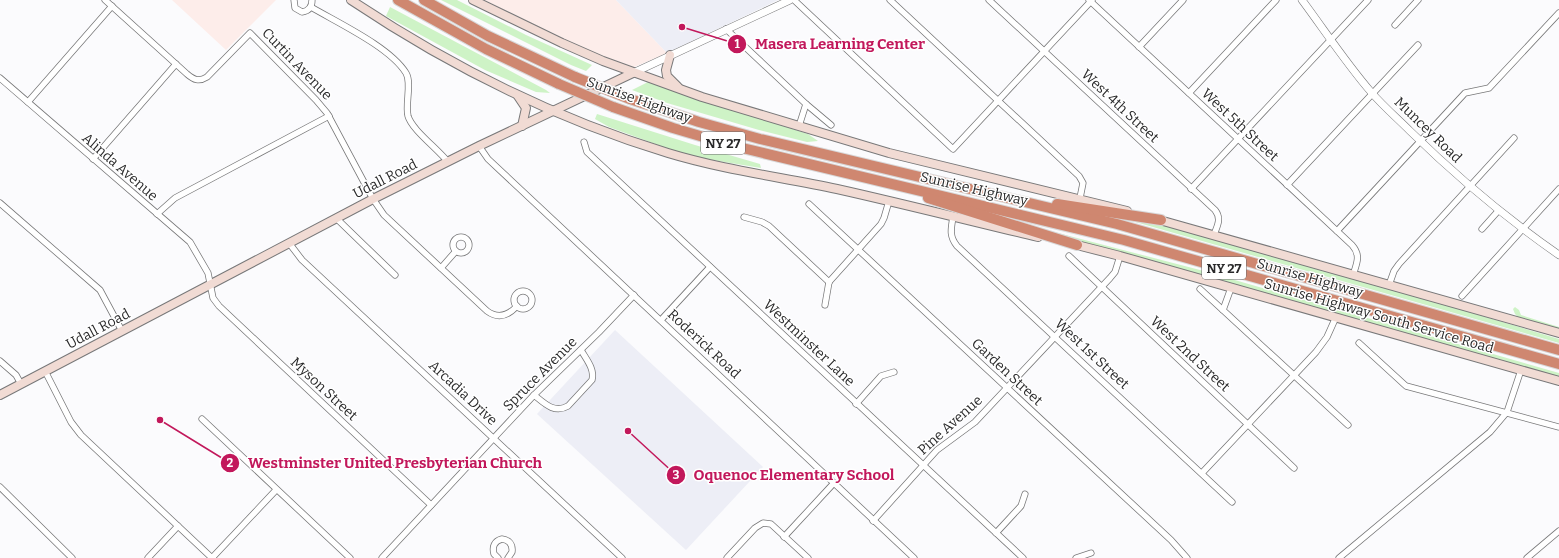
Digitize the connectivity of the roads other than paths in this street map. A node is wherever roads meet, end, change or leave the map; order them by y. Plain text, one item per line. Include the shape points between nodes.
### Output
1 (105, 0) edge
2 (294, 0) edge
3 (312, 0) edge
4 (351, 0) edge
5 (398, 0) edge
6 (424, 0) edge
7 (473, 0) edge
8 (790, 0) edge
9 (794, 0) edge
10 (890, 0) edge
11 (989, 0) edge
12 (1183, 0) edge
13 (1276, 0) edge
14 (1302, 0) edge
15 (1368, 0) edge
16 (1418, 0) edge
17 (1090, 1) edge
18 (112, 6) junction
19 (311, 7) junction
20 (1559, 13) edge
21 (1395, 25) dead end
22 (726, 29) junction
23 (1330, 40) junction
24 (1418, 45) dead end
25 (1139, 47) junction
26 (1044, 51) junction
27 (670, 55) junction
28 (176, 64) junction
29 (633, 73) junction
30 (0, 78) edge
31 (682, 90) junction
32 (516, 94) junction
33 (1189, 94) junction
34 (1372, 94) junction
35 (998, 100) junction
36 (28, 102) junction
37 (806, 104) junction
38 (555, 111) junction
39 (329, 116) junction
40 (831, 125) dead end
41 (522, 126) junction
42 (799, 126) junction
43 (1514, 138) dead end
44 (1238, 139) junction
45 (1420, 141) junction
46 (584, 142) dead end
47 (479, 146) junction
48 (93, 159) junction
49 (448, 162) junction
50 (887, 183) junction
51 (1287, 185) junction
52 (1470, 186) junction
53 (1191, 189) junction
54 (1559, 189) edge
55 (1080, 198) junction
56 (373, 199) junction
57 (1014, 199) junction
58 (889, 201) junction
59 (0, 203) edge
60 (809, 204) dead end
61 (1499, 210) junction
62 (157, 214) junction
63 (744, 217) dead end
64 (954, 217) junction
65 (336, 218) junction
66 (1161, 220) junction
67 (1523, 228) junction
68 (1482, 229) dead end
69 (1337, 231) junction
70 (1214, 235) junction
71 (289, 243) junction
72 (1077, 245) junction
73 (858, 250) junction
74 (456, 251) dead end
75 (1559, 255) edge
76 (1069, 256) dead end
77 (1120, 256) junction
78 (441, 268) junction
79 (710, 268) junction
80 (395, 275) dead end
81 (1353, 275) junction
82 (829, 282) junction
83 (210, 284) junction
84 (1389, 285) junction
85 (1102, 287) junction
86 (1231, 288) junction
87 (1200, 289) dead end
88 (634, 295) junction
89 (1462, 296) dead end
90 (825, 305) dead end
91 (517, 306) dead end
92 (1223, 310) junction
93 (1336, 317) junction
94 (661, 320) junction
95 (122, 331) junction
96 (1559, 333) edge
97 (1055, 336) junction
98 (1359, 343) dead end
99 (581, 350) junction
100 (1559, 350) edge
101 (0, 361) edge
102 (1559, 364) edge
103 (1521, 370) junction
104 (45, 371) junction
105 (894, 372) dead end
106 (1294, 375) junction
107 (1559, 381) edge
108 (21, 384) junction
109 (1006, 388) junction
110 (534, 394) junction
111 (0, 395) edge
112 (856, 404) junction
113 (1507, 412) junction
114 (202, 420) dead end
115 (1248, 425) junction
116 (1348, 425) dead end
117 (1559, 427) edge
118 (494, 438) junction
119 (923, 465) junction
120 (1294, 468) dead end
121 (1202, 473) junction
122 (833, 484) junction
123 (0, 487) edge
124 (276, 490) junction
125 (1024, 494) dead end
126 (1232, 502) dead end
127 (431, 505) junction
128 (873, 521) junction
129 (178, 526) junction
130 (1559, 531) edge
131 (996, 533) junction
132 (784, 537) junction
133 (1090, 553) dead end
134 (72, 558) edge
135 (148, 558) edge
136 (212, 558) edge
137 (350, 558) edge
138 (382, 558) edge
139 (498, 558) edge
140 (508, 558) edge
141 (622, 558) edge
142 (727, 558) edge
143 (808, 558) edge
144 (914, 558) edge
145 (1023, 558) edge
146 (1076, 558) edge
147 (1187, 558) edge
148 (1339, 558) edge
149 (1527, 558) edge

1 - 18 street, Curtin Avenue
2 - 19 street via 298,10 305,11
3 - 19 street
4 - 32 main road via 434,51
5 - 50 highway, Sunrise Highway / NY 27, bridge via 486,49 613,107 729,145
6 - 57 highway, Sunrise Highway / NY 27, bridge via 493,38 575,77 689,119 752,137
7 - 29 main road, Sunrise Highway via 562,43
8 - 22 street, Udall Road
9 - 35 street via 953,149
10 - 35 street
11 - 26 street, West 4th Street
12 - 25 street
13 - 33 street
14 - 23 street, Muncey Road
15 - 23 street
16 - 21 street
17 - 25 street, West 5th Street
17 - 26 street
18 - 28 street, Curtin Avenue
18 - 36 street
19 - 49 street via 382,49 407,74 408,116 414,126
20 - 45 street via 1489,88 1465,93
22 - 27 street, Udall Road
22 - 37 street
23 - 34 street, Muncey Road
23 - 44 street
24 - 34 street
25 - 33 street, West 5th Street
26 - 35 street
26 - 53 street, West 4th Street
27 - 29 street, Udall Road
27 - 31 main road via 666,76
28 - 39 street, Curtin Avenue via 193,78 203,79 250,33
28 - 48 street
29 - 31 main road, Sunrise Highway
29 - 38 main road, Udall Road
30 - 36 street, Alinda Avenue
31 - 42 main road, Sunrise Highway
32 - 38 main road
32 - 41 main road via 526,108
33 - 44 street, West 5th Street
34 - 45 street, Muncey Road
34 - 51 street
35 - 55 street via 1081,178 1083,186
36 - 48 street, Alinda Avenue
37 - 40 street
37 - 42 street
38 - 41 main road, Udall Road
38 - 58 main road via 626,139 698,161
39 - 56 street, Curtin Avenue
39 - 62 street via 174,198
41 - 47 main road, Udall Road
42 - 55 main road, Sunrise Highway via 909,158
43 - 52 street
44 - 51 street, West 5th Street
44 - 53 street
45 - 52 street, Muncey Road
45 - 69 street
46 - 79 street, Westminster Lane via 587,152
47 - 49 main road, Udall Road
47 - 88 street, Roderick Road via 488,159
48 - 62 street, Alinda Avenue
49 - 56 main road, Udall Road
50 - 72 highway via 935,201
50 - 102 highway, Sunrise Highway / NY 27 via 1124,240
51 - 69 street, West 5th Street
52 - 61 street, Muncey Road
52 - 84 street via 1399,264
53 - 70 street, West 4th Street via 1218,215 1219,222
54 - 67 street
55 - 66 main road, Sunrise Highway
56 - 65 main road, Udall Road
56 - 78 street, Curtin Avenue via 384,215
57 - 66 highway
57 - 100 highway, Sunrise Highway / NY 27 via 1123,226
58 - 64 main road
58 - 73 street via 883,221
59 - 95 street via 100,290
60 - 73 street, Garden Street
61 - 67 street, Muncey Road
61 - 68 street
62 - 83 street, Alinda Avenue via 192,244 208,273
63 - 82 street via 769,226
64 - 72 main road
64 - 97 street, West 1st Street via 950,233 957,246
65 - 71 main road, Udall Road
65 - 80 street
66 - 70 main road, Sunrise Highway
67 - 75 street, Muncey Road
67 - 89 street
69 - 81 street, West 5th Street via 1357,253 1358,259
70 - 81 main road, Sunrise Highway
71 - 83 main road, Udall Road
71 - 118 street, Arcadia Drive via 302,260
72 - 77 main road, Sunrise Highway South Service Road
73 - 82 street
73 - 109 street, Garden Street
74 - 78 street
76 - 85 street, West 2nd Street
77 - 85 street, Pine Avenue via 1113,275
77 - 86 main road, Sunrise Highway South Service Road
78 - 91 street, Curtin Avenue via 494,315 501,316
79 - 94 street
79 - 112 street, Westminster Lane
81 - 84 main road, Sunrise Highway
82 - 90 street
83 - 95 main road, Udall Road
83 - 127 street, Myson Street via 213,298 219,306
84 - 96 main road, Sunrise Highway
85 - 97 street, Pine Avenue
85 - 115 street, West 2nd Street
86 - 92 street
86 - 93 main road, Sunrise Highway South Service Road
87 - 92 street
88 - 94 street, Roderick Road
88 - 99 street, Spruce Avenue
92 - 106 street
93 - 103 main road, Sunrise Highway South Service Road
93 - 106 street via 1322,344
94 - 122 street, Roderick Road
95 - 104 main road, Udall Road
97 - 109 street, Pine Avenue
97 - 121 street, West 1st Street
98 - 113 street via 1406,386
99 - 110 street, Spruce Avenue
99 - 110 street via 594,374 592,380 568,406 554,409
101 - 108 street via 16,375
103 - 107 main road, Sunrise Highway South Service Road
103 - 113 street
104 - 108 main road, Udall Road
104 - 129 street via 77,431
105 - 112 street via 881,376
106 - 115 street
106 - 116 street
108 - 111 main road, Udall Road
109 - 119 street, Pine Avenue via 975,422 946,442
109 - 147 street, Garden Street
110 - 118 street, Spruce Avenue
112 - 119 street, Westminster Lane
113 - 117 street
113 - 148 street via 1490,432
114 - 124 street
115 - 120 street, West 2nd Street
115 - 121 street
118 - 127 street, Spruce Avenue
118 - 141 street, Arcadia Drive
119 - 128 street, Pine Avenue
119 - 131 street, Westminster Lane
121 - 126 street, West 1st Street
122 - 128 street, Roderick Road
122 - 132 street
123 - 134 street
124 - 136 street
124 - 137 street
125 - 131 street via 1021,506
127 - 138 street, Spruce Avenue
128 - 144 street, Roderick Road
129 - 135 street
129 - 136 street
130 - 149 street
131 - 145 street, Westminster Lane
132 - 142 street via 771,524 763,523
132 - 143 street
133 - 146 street
139 - 140 street via 494,554 493,546 502,539 512,544 512,552

